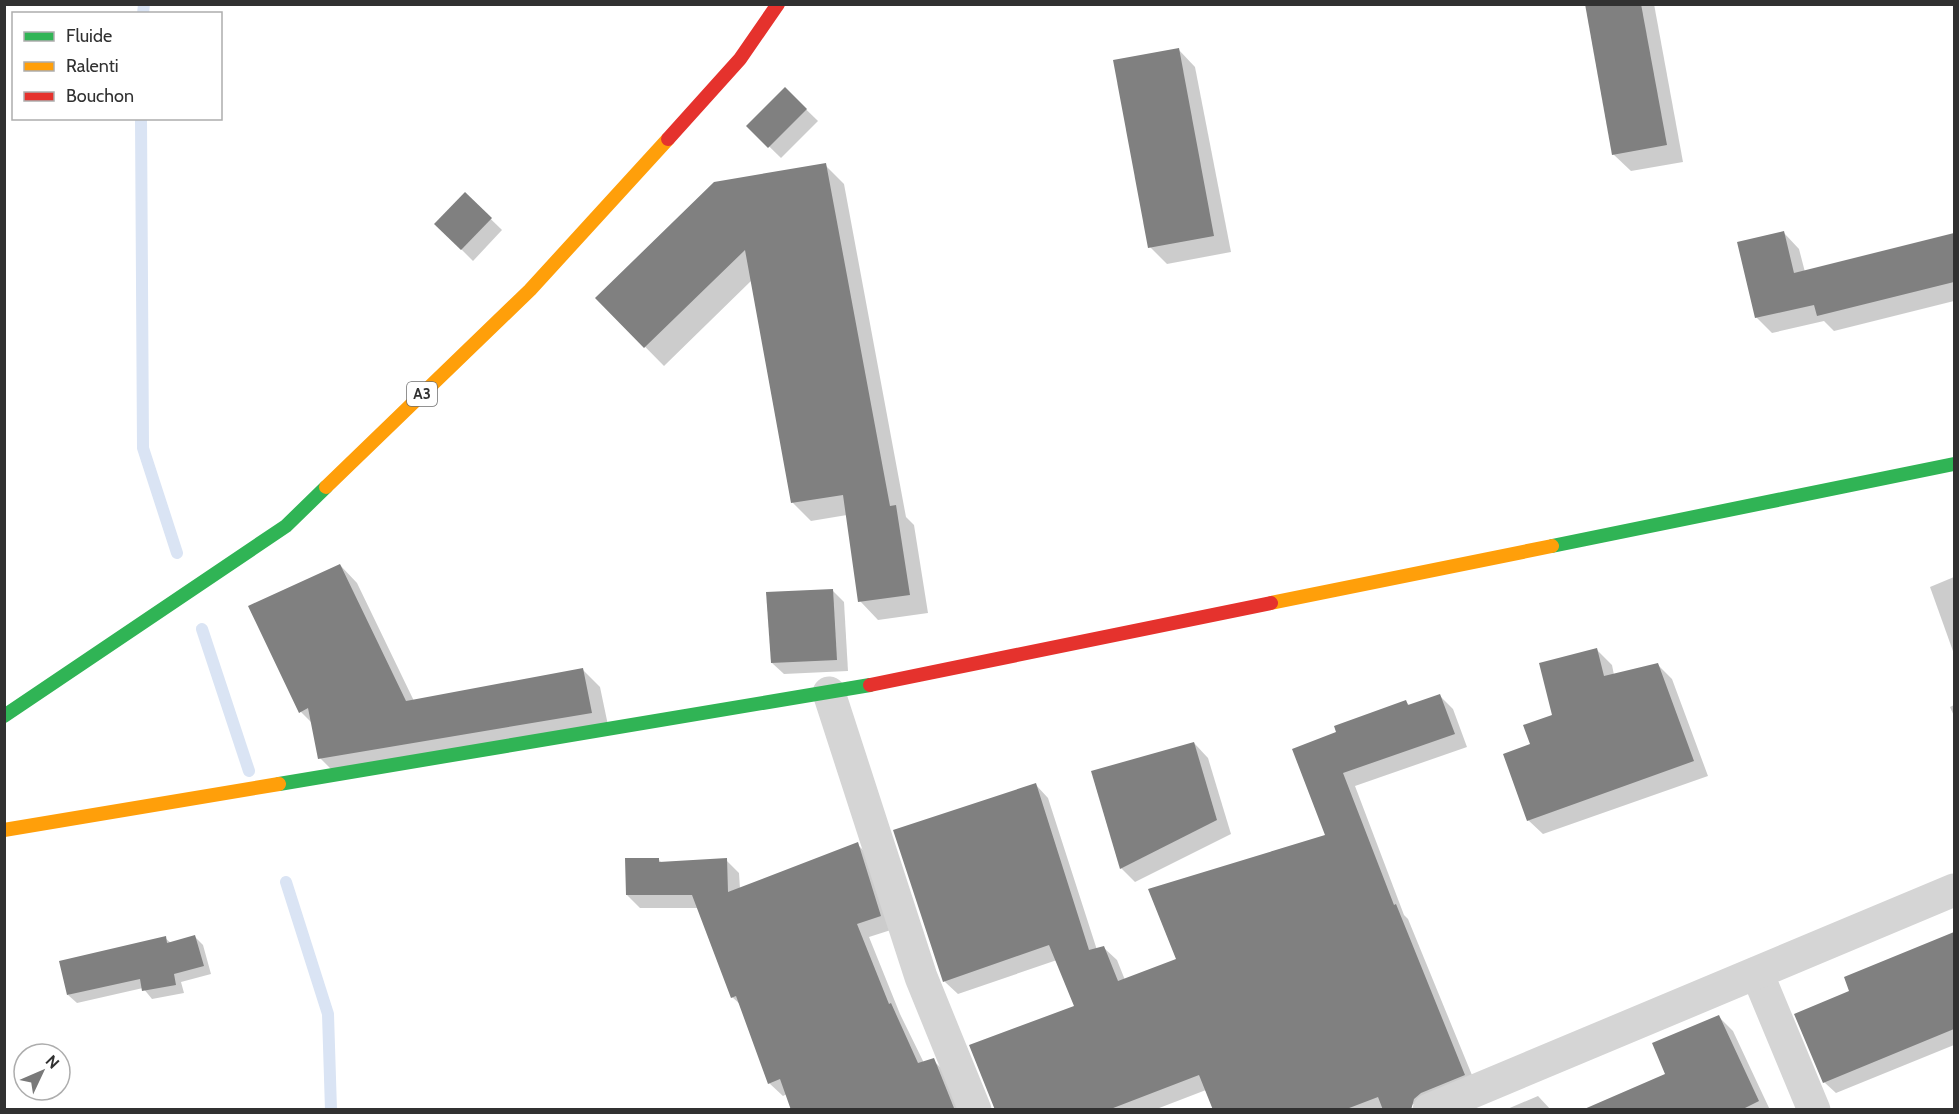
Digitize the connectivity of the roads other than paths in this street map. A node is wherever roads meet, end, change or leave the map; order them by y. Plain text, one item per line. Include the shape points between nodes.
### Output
1 (778, 4) edge
2 (1954, 464) edge
3 (829, 693) junction
4 (4, 716) edge
5 (4, 830) edge
6 (1954, 890) edge
7 (1757, 973) junction
8 (975, 1110) edge
9 (1429, 1110) edge
10 (1814, 1110) edge

1 - 4 main road, A3 via 740,59 530,290 286,526
2 - 3 main road
3 - 5 main road
3 - 8 street via 921,977
6 - 7 street
7 - 9 street
7 - 10 street

